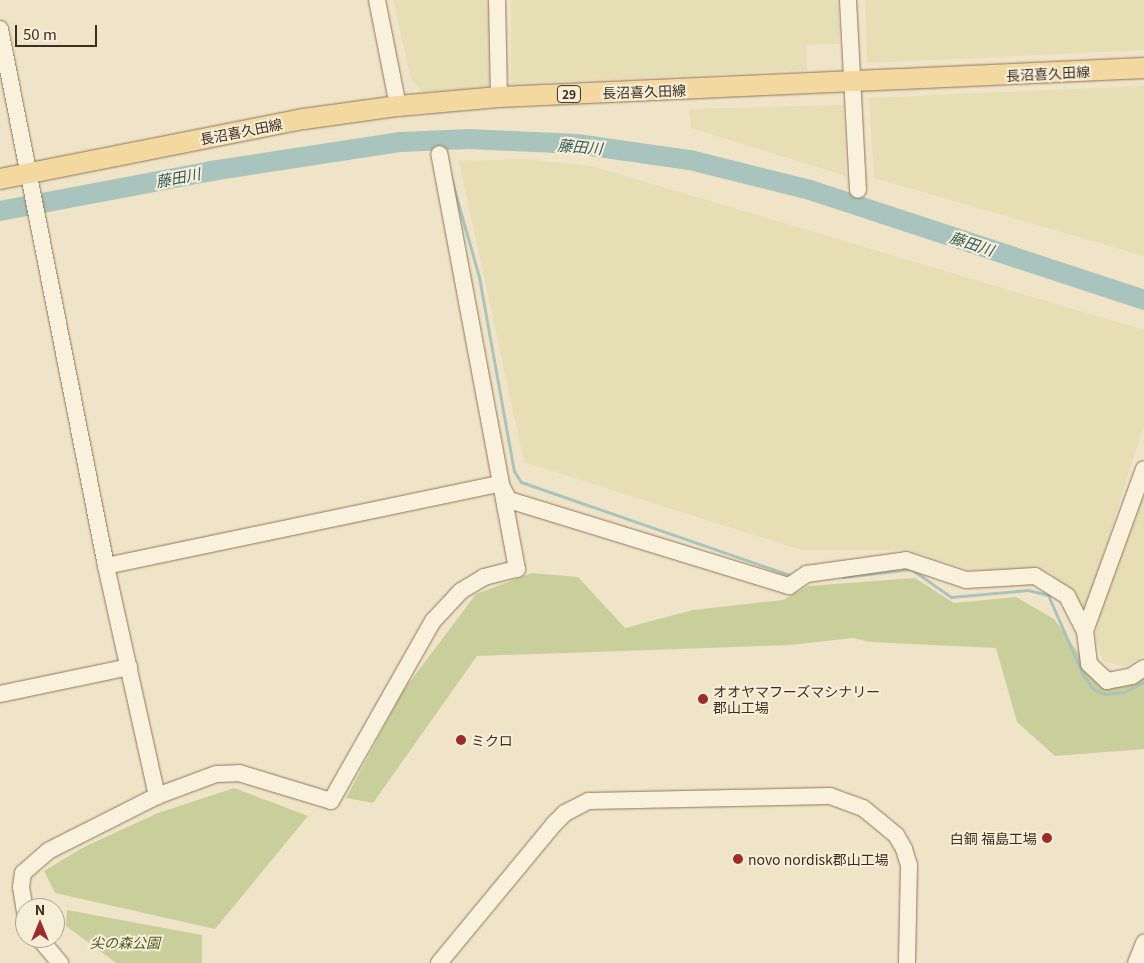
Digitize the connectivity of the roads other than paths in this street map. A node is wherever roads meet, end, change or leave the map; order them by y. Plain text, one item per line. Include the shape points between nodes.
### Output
1 (377, 0) edge
2 (496, 0) edge
3 (848, 0) edge
4 (0, 29) edge
5 (1144, 68) edge
6 (852, 83) junction
7 (498, 97) junction
8 (398, 106) junction
9 (439, 154) dead end
10 (30, 177) junction
11 (0, 179) edge
12 (858, 190) dead end
13 (1144, 470) edge
14 (500, 484) junction
15 (106, 566) junction
16 (1085, 631) junction
17 (129, 667) junction
18 (1144, 668) edge
19 (0, 694) edge
20 (157, 796) junction
21 (23, 898) edge
22 (1144, 943) edge
23 (47, 948) edge
24 (60, 963) edge
25 (440, 963) edge
26 (907, 963) edge
27 (1136, 963) edge

1 - 8 street
2 - 7 street
3 - 6 street
4 - 10 street
5 - 6 main road, 長沼喜久田線 / 29
6 - 7 main road, 長沼喜久田線 / 29
6 - 12 street
7 - 8 main road, 長沼喜久田線 / 29
8 - 10 main road, 長沼喜久田線 / 29 via 304,119
9 - 14 street
10 - 11 main road, 長沼喜久田線 / 29
10 - 15 street
13 - 16 street
14 - 15 street
14 - 16 street via 509,500 790,586 807,574 906,560 966,580 1035,576 1066,596
14 - 20 street via 517,569 484,577 461,591 433,621 331,801 239,773 216,774
15 - 17 street
16 - 18 street via 1088,664 1107,681 1132,676
17 - 19 street
17 - 20 street
20 - 21 street via 48,851 23,873
22 - 27 street
23 - 24 street
25 - 26 street via 553,825 565,813 589,801 830,796 863,808 896,835 904,849 909,865

